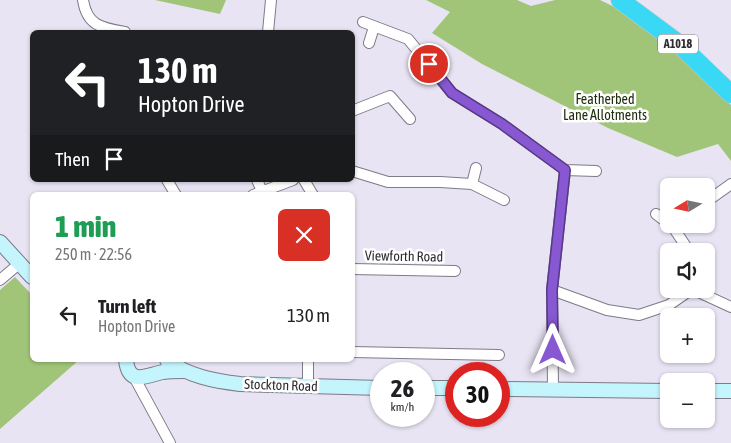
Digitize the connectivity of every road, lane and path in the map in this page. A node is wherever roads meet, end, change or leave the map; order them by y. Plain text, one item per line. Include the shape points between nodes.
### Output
1 (83, 0) edge
2 (271, 0) edge
3 (620, 0) edge
4 (363, 22) dead end
5 (374, 27) junction
6 (114, 30) edge
7 (268, 30) edge
8 (369, 43) dead end
9 (731, 94) edge
10 (355, 110) edge
11 (410, 119) dead end
12 (476, 168) dead end
13 (565, 170) junction
14 (596, 171) dead end
15 (355, 172) edge
16 (288, 182) edge
17 (472, 184) junction
18 (731, 184) edge
19 (261, 192) edge
20 (715, 196) edge
21 (504, 200) dead end
22 (656, 214) dead end
23 (660, 216) edge
24 (0, 242) edge
25 (20, 263) junction
26 (355, 270) edge
27 (455, 271) dead end
28 (30, 275) edge
29 (0, 280) edge
30 (552, 290) junction
31 (679, 298) edge
32 (712, 298) edge
33 (731, 307) edge
34 (355, 352) edge
35 (499, 355) dead end
36 (124, 362) edge
37 (160, 362) edge
38 (170, 362) edge
39 (308, 362) edge
40 (183, 371) junction
41 (133, 375) junction
42 (152, 376) junction
43 (308, 387) junction
44 (370, 388) edge
45 (510, 389) edge
46 (553, 390) junction
47 (660, 391) edge
48 (715, 391) edge
49 (731, 392) edge
50 (149, 406) junction
51 (170, 443) edge

1 - 6 street via 85,12 92,22
2 - 7 street
3 - 9 highway, A1018 via 678,43
4 - 5 street
5 - 8 street
5 - 13 street via 408,39 452,93 502,124
10 - 11 street via 390,96
12 - 17 street
13 - 14 street
13 - 30 street
15 - 17 street via 388,182
16 - 19 street
17 - 21 street
18 - 20 street
22 - 23 street
24 - 25 main road
25 - 28 main road
25 - 29 street
26 - 27 street, Viewforth Road
30 - 31 street via 607,310 640,315
30 - 46 street
32 - 33 street
34 - 35 street
36 - 41 main road
37 - 42 main road
38 - 40 main road, Stockton Road
39 - 43 street
40 - 42 main road, Stockton Road
40 - 43 main road, Stockton Road via 240,384
41 - 42 main road, Stockton Road
41 - 50 street
42 - 50 street via 146,392
43 - 44 main road, Stockton Road
45 - 46 main road
46 - 47 main road
48 - 49 main road
50 - 51 street

